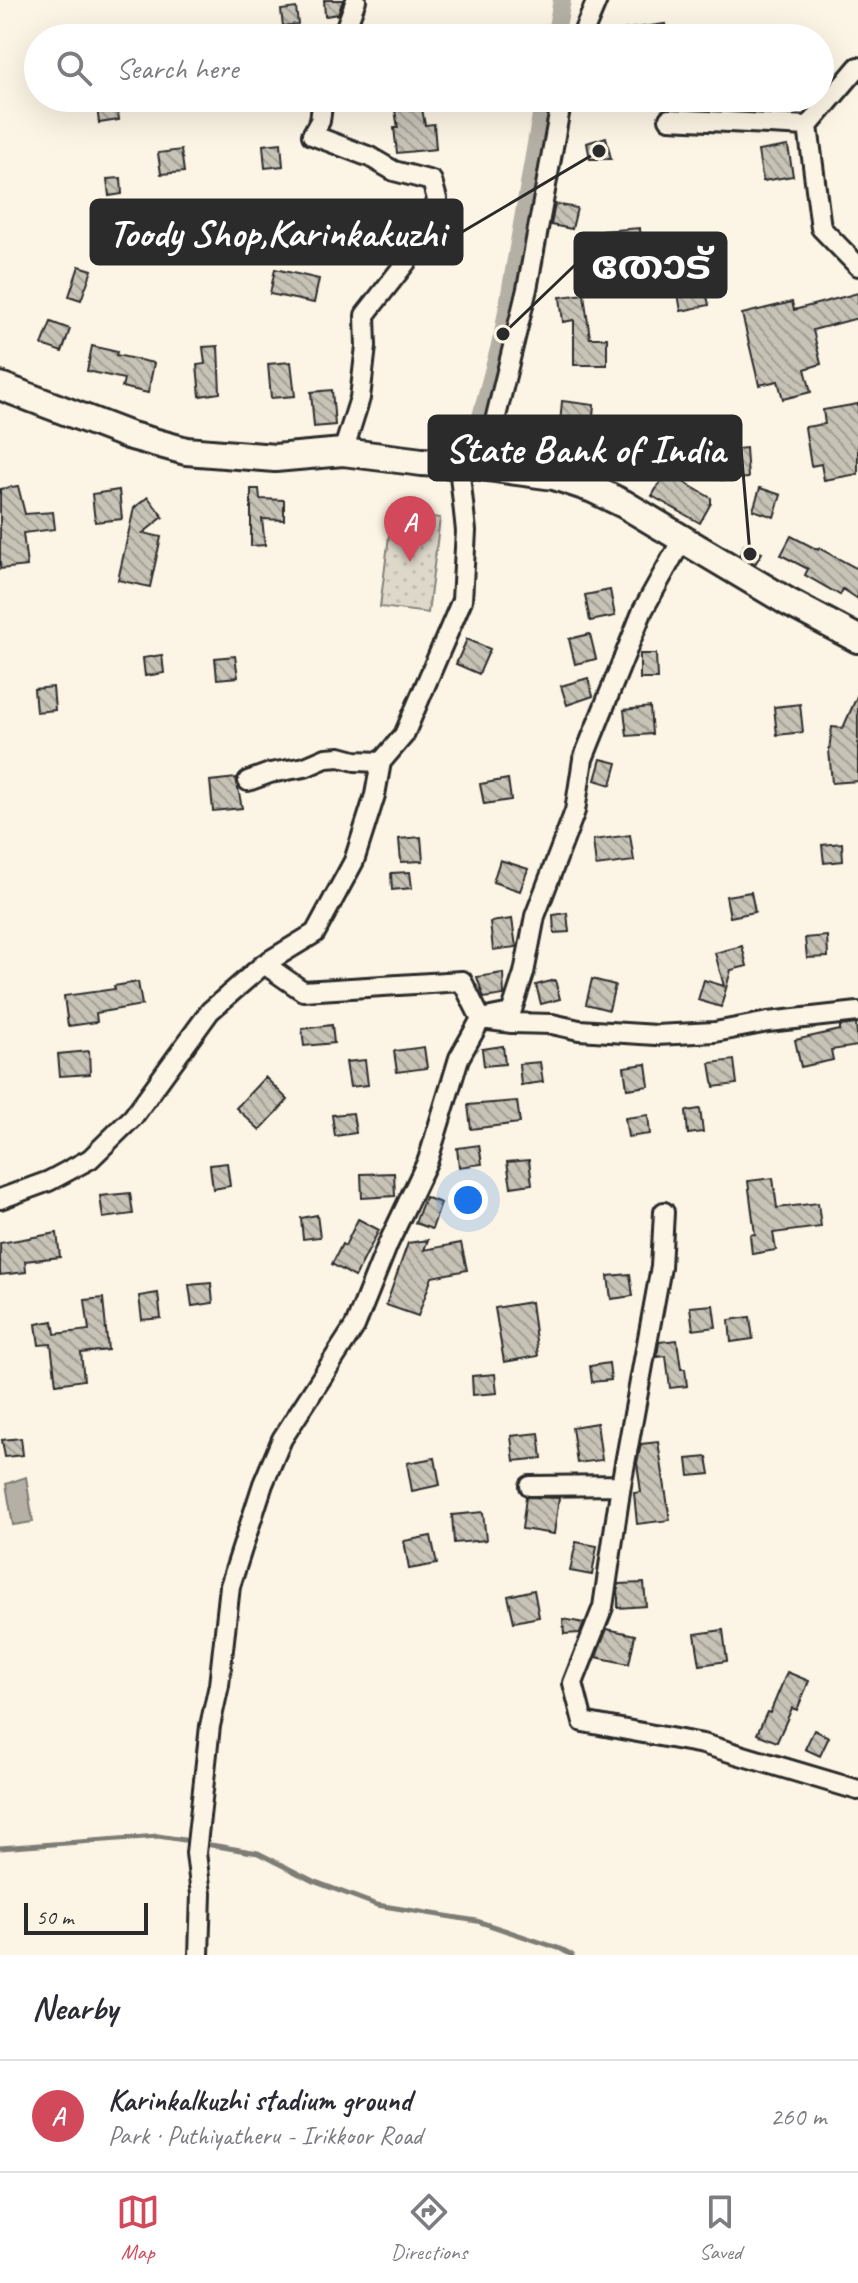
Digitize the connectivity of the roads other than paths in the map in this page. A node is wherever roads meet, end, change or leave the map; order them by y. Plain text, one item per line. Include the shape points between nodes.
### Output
1 (356, 0) edge
2 (597, 0) edge
3 (347, 24) edge
4 (587, 24) edge
5 (858, 67) edge
6 (834, 95) edge
7 (321, 112) edge
8 (559, 112) edge
9 (820, 112) edge
10 (669, 119) dead end
11 (808, 126) junction
12 (858, 266) edge
13 (0, 386) edge
14 (343, 452) junction
15 (472, 466) junction
16 (682, 540) junction
17 (858, 639) edge
18 (381, 762) junction
19 (248, 781) dead end
20 (264, 964) junction
21 (858, 1012) edge
22 (481, 1019) junction
23 (0, 1199) edge
24 (664, 1212) dead end
25 (621, 1485) junction
26 (530, 1486) dead end
27 (858, 1790) edge
28 (199, 1955) edge

1 - 3 street
2 - 4 street
5 - 6 street
7 - 14 street via 312,135 394,171 432,181 437,199 414,252 365,315 360,398
8 - 15 street via 527,289
9 - 11 street
10 - 11 street
11 - 12 street via 821,228
13 - 14 main road via 128,435 186,451 275,458
14 - 15 main road
15 - 16 main road via 554,476 593,489
15 - 18 street via 462,600 404,735
16 - 17 main road
16 - 22 street via 643,610 583,759 575,811 535,916 511,1013
18 - 19 street via 326,758
18 - 20 street via 354,861 315,933
20 - 22 street via 303,991 462,981
20 - 23 street via 210,1011 133,1117 90,1159
21 - 22 street via 656,1035
22 - 28 street via 459,1058 428,1160 355,1326 282,1439 230,1586 196,1853
24 - 25 street via 661,1267
25 - 26 street
25 - 27 street via 603,1607 573,1683 583,1722 703,1744

